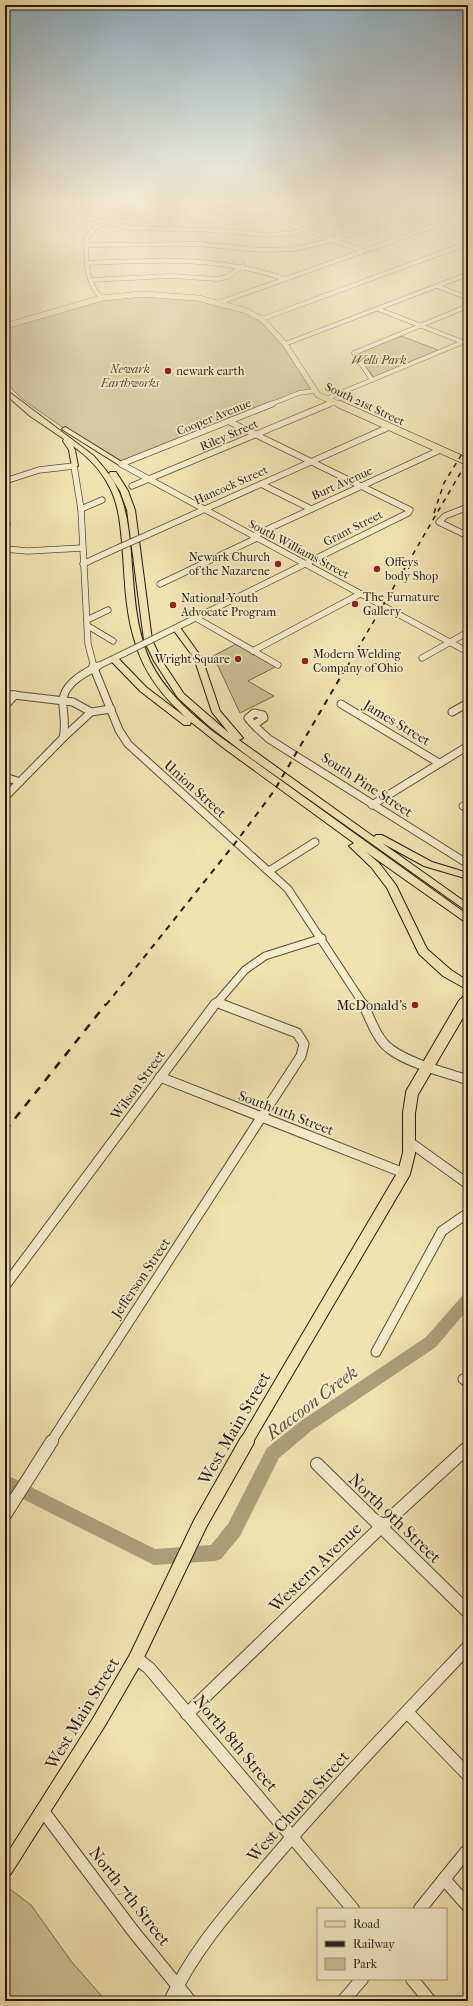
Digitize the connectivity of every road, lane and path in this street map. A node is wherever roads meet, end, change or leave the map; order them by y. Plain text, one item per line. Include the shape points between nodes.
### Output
1 (122, 297) edge
2 (185, 297) edge
3 (236, 297) edge
4 (323, 297) edge
5 (410, 297) edge
6 (102, 298) joint
7 (218, 303) junction
8 (468, 306) edge
9 (378, 309) junction
10 (262, 319) junction
11 (5, 326) edge
12 (421, 326) junction
13 (466, 342) edge
14 (285, 344) junction
15 (372, 380) junction
16 (5, 382) edge
17 (5, 391) edge
18 (315, 391) junction
19 (326, 399) junction
20 (333, 403) junction
21 (230, 422) junction
22 (389, 427) junction
23 (68, 432) junction
24 (60, 434) junction
25 (257, 435) junction
26 (440, 450) junction
27 (311, 462) junction
28 (468, 462) edge
29 (121, 464) junction
30 (74, 466) junction
31 (148, 480) junction
32 (5, 481) edge
33 (261, 484) junction
34 (132, 486) dead end
35 (362, 486) junction
36 (102, 500) dead end
37 (5, 508) edge
38 (81, 508) junction
39 (468, 508) edge
40 (312, 509) junction
41 (203, 510) junction
42 (468, 536) edge
43 (255, 537) junction
44 (5, 538) edge
45 (82, 548) junction
46 (5, 549) edge
47 (83, 564) junction
48 (306, 564) junction
49 (160, 584) dead end
50 (360, 594) junction
51 (108, 610) dead end
52 (196, 618) junction
53 (87, 623) junction
54 (176, 628) junction
55 (468, 632) edge
56 (113, 641) dead end
57 (450, 642) junction
58 (253, 651) junction
59 (468, 652) edge
60 (422, 658) dead end
61 (114, 659) junction
62 (278, 665) dead end
63 (94, 669) junction
64 (5, 694) edge
65 (15, 695) junction
66 (62, 701) junction
67 (468, 703) edge
68 (341, 704) dead end
69 (5, 706) edge
70 (111, 709) junction
71 (91, 712) junction
72 (452, 712) dead end
73 (254, 725) dead end
74 (62, 738) junction
75 (468, 746) edge
76 (235, 752) junction
77 (439, 763) junction
78 (269, 767) junction
79 (5, 777) edge
80 (20, 782) junction
81 (5, 797) edge
82 (372, 805) junction
83 (333, 817) junction
84 (315, 842) dead end
85 (468, 864) edge
86 (269, 871) junction
87 (468, 876) edge
88 (468, 909) edge
89 (468, 920) edge
90 (322, 938) junction
91 (468, 986) edge
92 (468, 997) edge
93 (216, 1002) junction
94 (427, 1065) junction
95 (160, 1077) junction
96 (468, 1080) edge
97 (261, 1117) junction
98 (411, 1143) junction
99 (404, 1173) junction
100 (468, 1184) edge
101 (468, 1213) edge
102 (5, 1286) edge
103 (376, 1352) dead end
104 (468, 1447) edge
105 (317, 1464) dead end
106 (5, 1516) edge
107 (382, 1526) junction
108 (468, 1612) edge
109 (468, 1647) edge
110 (136, 1658) junction
111 (406, 1712) junction
112 (187, 1714) junction
113 (468, 1776) edge
114 (43, 1811) junction
115 (292, 1836) junction
116 (466, 1852) dead end
117 (5, 1870) edge
118 (444, 1879) junction
119 (468, 1906) edge
120 (353, 1908) edge
121 (421, 1908) edge
122 (361, 1980) edge
123 (413, 1980) edge
124 (176, 1985) junction
125 (170, 2001) edge
126 (190, 2001) edge
127 (343, 2001) edge
128 (430, 2001) edge

1 - 6 main road, South 21st Street
2 - 7 main road, South 21st Street
3 - 7 street
4 - 10 street
5 - 9 street
6 - 11 main road, South 21st Street
7 - 10 main road, South 21st Street via 244,310
8 - 12 street
9 - 12 street
9 - 14 street
10 - 14 main road, South 21st Street
12 - 13 street
12 - 15 street via 354,353
13 - 15 street
14 - 18 main road, South 21st Street
15 - 19 street
16 - 23 highway via 22,399
17 - 24 highway
18 - 19 main road, South 21st Street
18 - 21 street, Cooper Avenue via 299,393
19 - 20 main road, South 21st Street
20 - 22 main road, South 21st Street
20 - 25 street, Riley Street
21 - 25 street
21 - 29 street, Cooper Avenue
22 - 26 main road, South 21st Street
22 - 27 street, Hancock Street
23 - 29 highway
23 - 78 highway via 103,462 124,491 134,526 146,632 158,661 181,696 213,725
24 - 30 highway via 72,450
24 - 76 highway via 96,464 107,476 118,497 135,628 146,663 163,689 185,713
25 - 27 street
25 - 31 street, Riley Street
26 - 28 main road, South 21st Street
26 - 35 street, Burt Avenue
27 - 33 street, Hancock Street
27 - 35 street
29 - 31 street, South Williams Street
30 - 32 street via 39,470
30 - 38 street, Union Street
31 - 34 street, Riley Street
31 - 41 street, South Williams Street
33 - 40 street
33 - 41 street, Hancock Street
35 - 40 street, Burt Avenue
35 - 48 street, Grant Street via 410,510
36 - 38 street
37 - 44 street
38 - 45 street, Union Street
39 - 42 street via 444,516 439,522
40 - 43 street, Burt Avenue
41 - 43 street, South Williams Street
41 - 47 street, Hancock Street, bridge
43 - 48 street, South Williams Street
43 - 49 street, Burt Avenue
45 - 46 street via 28,552
45 - 47 street, Union Street
47 - 53 street, Union Street
48 - 50 street, South Williams Street
48 - 52 street, Grant Street
50 - 57 street, South Williams Street
50 - 58 street
51 - 53 street
52 - 54 street, Grant Street
52 - 58 street
53 - 56 street
53 - 63 street, Union Street via 88,644
54 - 61 street, Grant Street, bridge
54 - 78 highway via 198,658 212,702 221,720
55 - 57 street
57 - 59 street, South Williams Street
57 - 60 street
58 - 62 street
61 - 63 street, Grant Street
61 - 76 highway via 153,697 224,750
63 - 66 street, Grant Street via 69,685
63 - 70 street, Union Street
64 - 65 street
65 - 66 street
65 - 69 street
66 - 71 street via 74,702
66 - 74 street via 66,726
67 - 72 street
68 - 77 street, James Street
70 - 71 street
70 - 86 street, Union Street via 123,738 131,748
71 - 74 street
73 - 82 street, South Pine Street via 269,739
74 - 80 street
75 - 77 street
76 - 83 highway
77 - 82 street
78 - 83 highway
79 - 80 street
80 - 81 street
82 - 85 street, South Pine Street
83 - 87 highway via 352,819 411,856
83 - 88 highway
83 - 89 highway
83 - 91 highway via 332,828 356,847 385,876 423,951 447,973
84 - 86 street
86 - 90 street, Union Street via 292,894
90 - 93 street, Wilson Street via 265,956 245,970
90 - 94 street, Union Street via 362,1001 381,1040 402,1056
92 - 94 main road, West Main Street
93 - 95 street, Wilson Street
93 - 97 street, Jefferson Street via 297,1033 304,1039 301,1056
94 - 96 street, Union Street
94 - 98 main road, West Main Street via 410,1102
95 - 97 street, South 11th Street
95 - 102 street, Wilson Street
97 - 99 street, South 11th Street
97 - 106 street, Jefferson Street
98 - 99 main road, West Main Street
98 - 100 street
99 - 110 main road, West Main Street via 287,1370 200,1524
101 - 103 street via 445,1228 438,1236
104 - 107 street, Western Avenue
105 - 107 street, North 9th Street
107 - 108 street, North 9th Street
107 - 112 street, Western Avenue
109 - 111 street, West Church Street
110 - 112 street, North 8th Street via 149,1668
110 - 114 main road, West Main Street
111 - 113 street
111 - 115 street, West Church Street
112 - 115 street, North 8th Street
114 - 117 main road, West Main Street
114 - 124 street, North 7th Street
115 - 120 street, North 8th Street
115 - 124 street, West Church Street via 214,1928
116 - 118 street
118 - 119 street
118 - 121 street
122 - 127 street
123 - 128 street
124 - 125 street, West Church Street
124 - 126 street, North 7th Street

